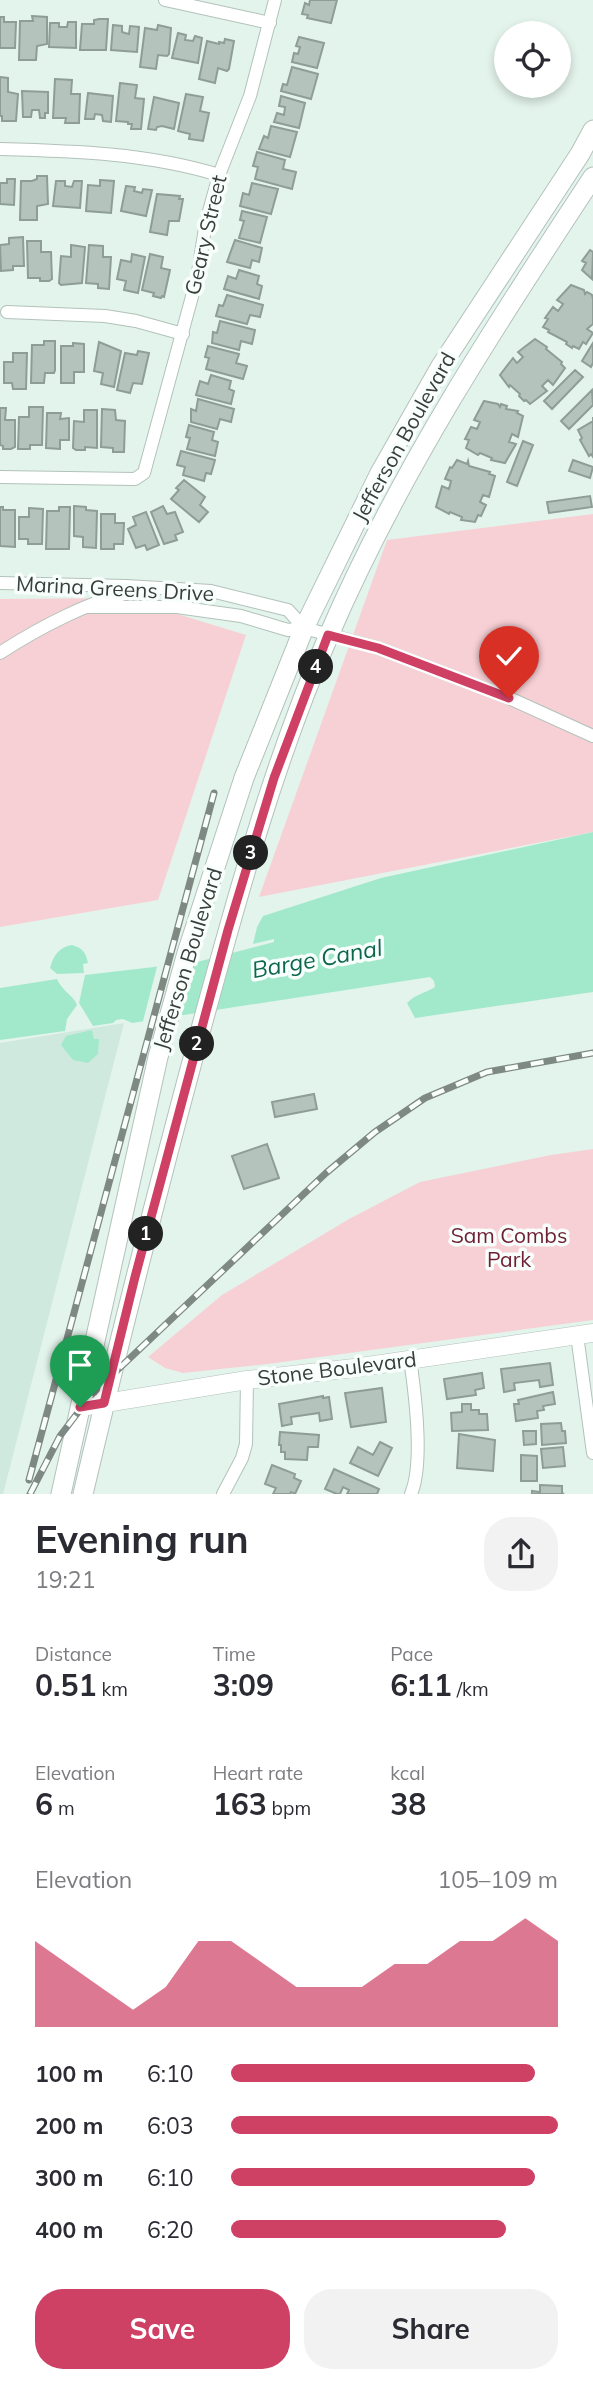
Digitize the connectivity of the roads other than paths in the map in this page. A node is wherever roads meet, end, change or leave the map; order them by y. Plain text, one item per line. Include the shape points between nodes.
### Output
1 (165, 0) edge
2 (275, 0) edge
3 (270, 23) junction
4 (593, 130) edge
5 (0, 149) edge
6 (219, 175) junction
7 (593, 177) edge
8 (7, 312) dead end
9 (183, 334) junction
10 (0, 477) edge
11 (0, 583) edge
12 (167, 589) junction
13 (87, 607) junction
14 (304, 628) junction
15 (328, 635) junction
16 (0, 653) edge
17 (593, 736) edge
18 (585, 1334) edge
19 (410, 1359) junction
20 (247, 1380) junction
21 (104, 1403) junction
22 (80, 1407) junction
23 (593, 1453) edge
24 (61, 1494) edge
25 (83, 1494) edge
26 (223, 1494) edge
27 (411, 1494) edge

1 - 3 street
2 - 3 street, Geary Street
3 - 6 street, Geary Street via 250,96
4 - 14 main road, Jefferson Boulevard via 435,378 380,473
5 - 6 street via 104,152
6 - 9 street, Geary Street
7 - 15 main road, Jefferson Boulevard via 463,377 391,504
8 - 9 street via 105,316
9 - 10 street, Geary Street via 144,473 135,479
11 - 12 street, Marina Greens Drive
12 - 13 street via 123,594
12 - 14 street, Marina Greens Drive via 211,591 288,610
13 - 14 street via 177,607 242,616 288,630
13 - 16 street
14 - 15 street
14 - 22 main road, Jefferson Boulevard via 244,778 187,953 158,1057
15 - 17 street via 378,648
15 - 21 main road, Jefferson Boulevard via 274,778 228,930
18 - 19 street, Stone Boulevard
18 - 23 street
19 - 20 street, Stone Boulevard
19 - 27 street via 417,1437 416,1483
20 - 21 street, Stone Boulevard
20 - 26 street via 246,1444
21 - 22 street, Stone Boulevard
21 - 25 main road, Jefferson Boulevard
22 - 24 main road, Jefferson Boulevard

